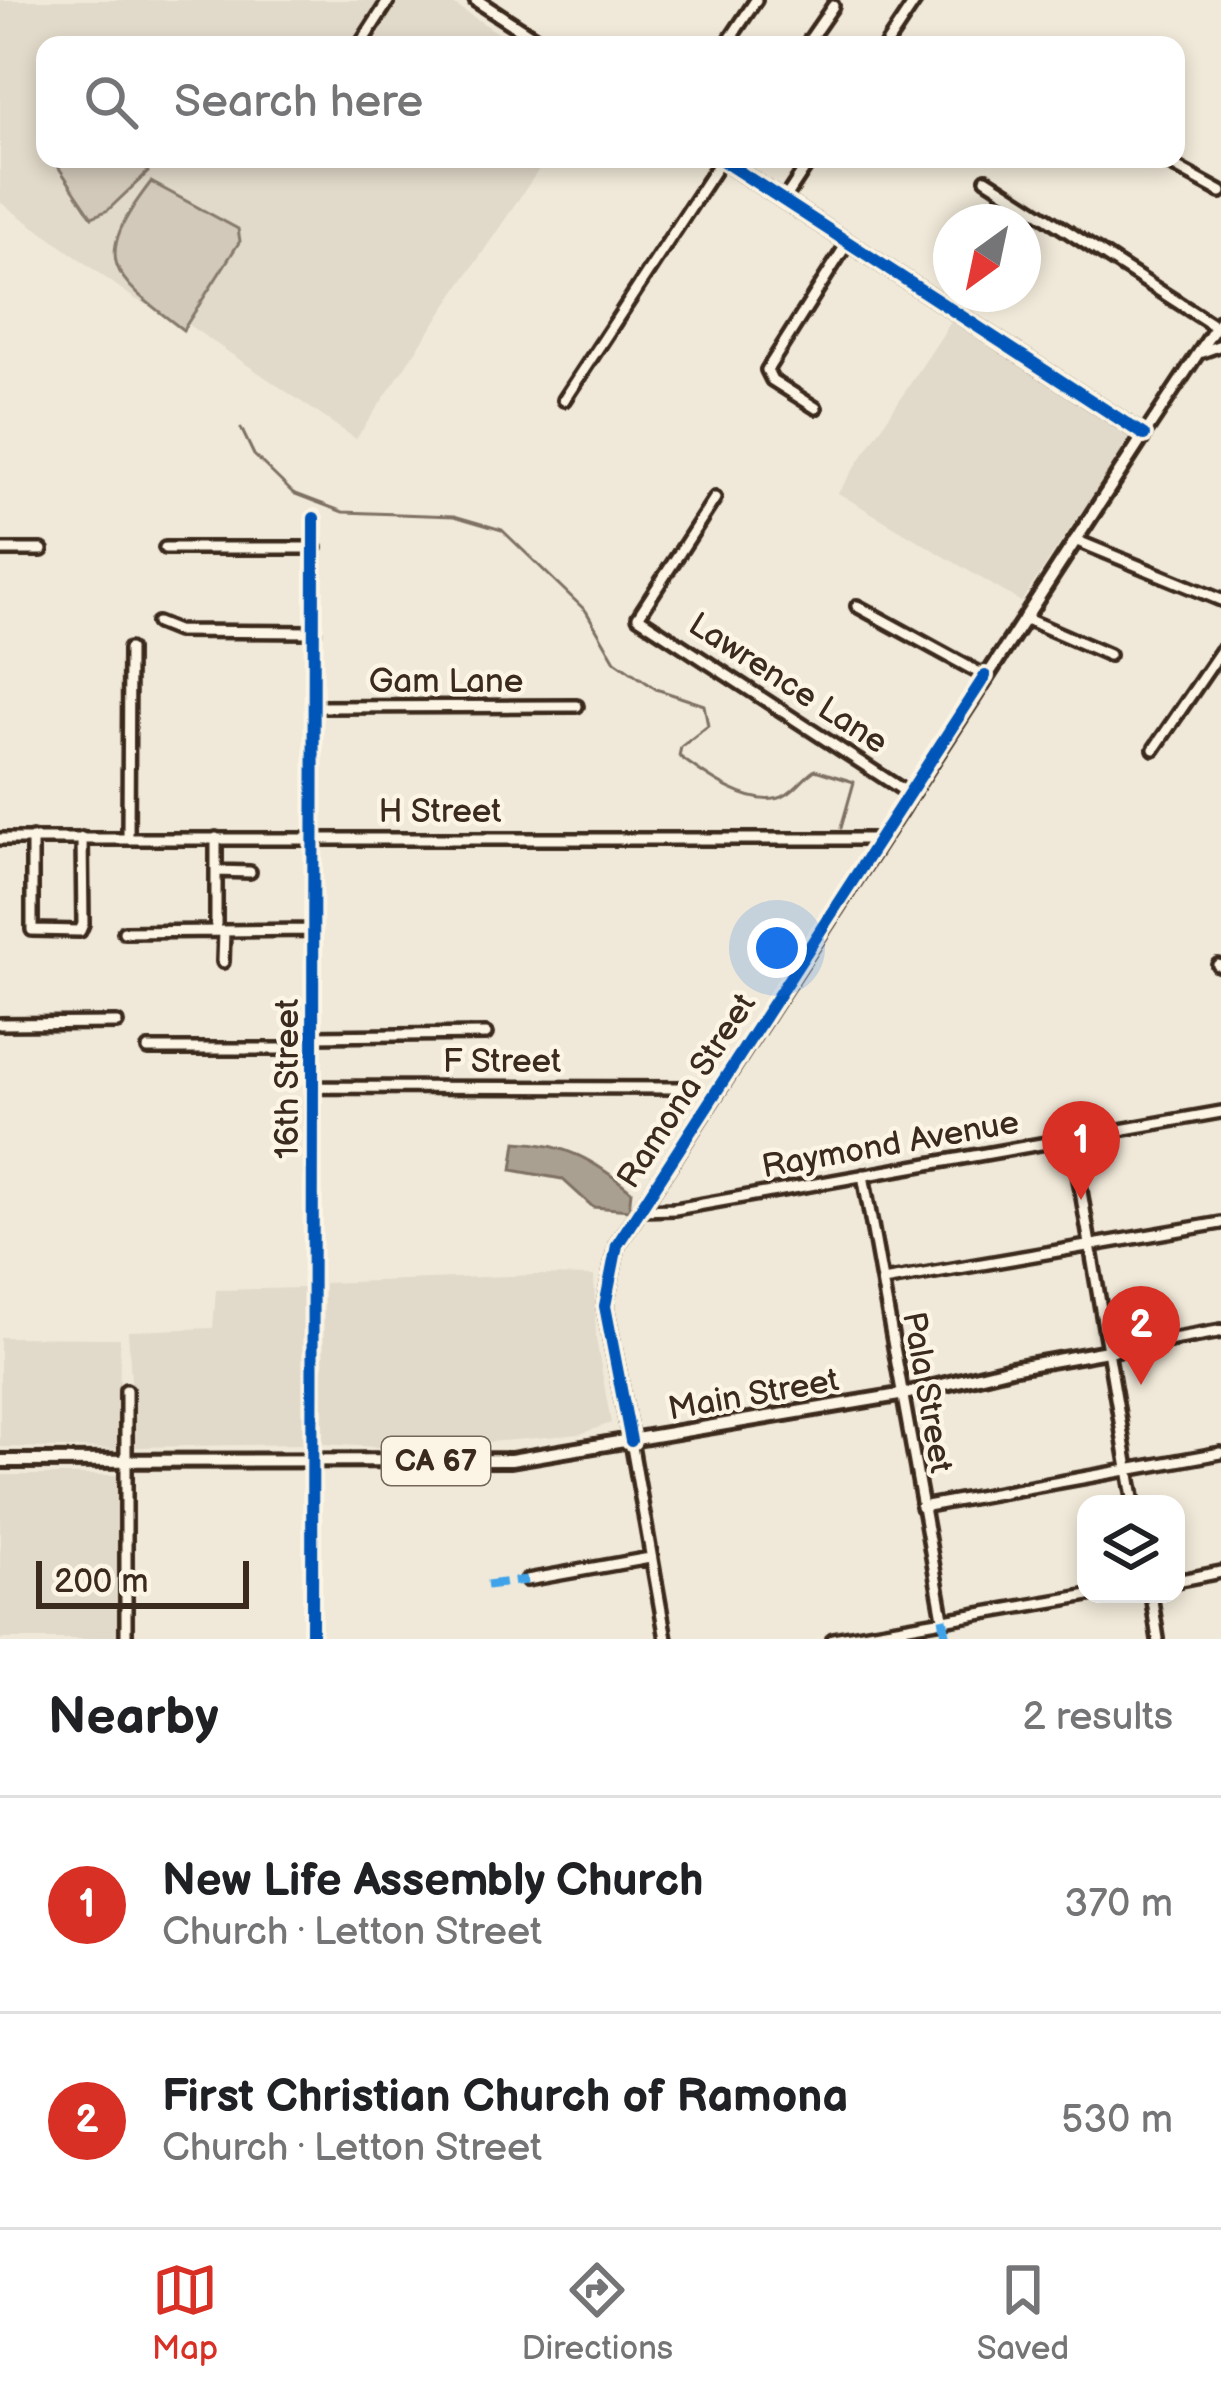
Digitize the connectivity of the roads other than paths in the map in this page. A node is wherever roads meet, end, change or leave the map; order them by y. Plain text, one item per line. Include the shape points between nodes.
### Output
1 (389, 0) edge
2 (476, 0) edge
3 (756, 0) edge
4 (916, 0) edge
5 (833, 6) dead end
6 (366, 36) edge
7 (531, 36) edge
8 (733, 36) edge
9 (812, 36) edge
10 (892, 36) edge
11 (715, 168) edge
12 (735, 168) edge
13 (805, 168) edge
14 (1177, 168) edge
15 (986, 179) dead end
16 (1221, 192) edge
17 (784, 200) junction
18 (848, 242) junction
19 (1218, 323) edge
20 (1221, 345) edge
21 (1199, 353) junction
22 (564, 400) dead end
23 (816, 408) dead end
24 (1144, 435) junction
25 (715, 497) dead end
26 (314, 518) dead end
27 (1075, 540) junction
28 (165, 548) dead end
29 (316, 548) junction
30 (0, 550) edge
31 (42, 550) dead end
32 (1221, 600) edge
33 (857, 606) dead end
34 (1024, 618) junction
35 (157, 622) dead end
36 (315, 632) junction
37 (129, 649) dead end
38 (1221, 651) edge
39 (1109, 655) dead end
40 (986, 676) junction
41 (577, 706) dead end
42 (314, 707) junction
43 (1154, 749) dead end
44 (909, 794) junction
45 (314, 837) junction
46 (0, 838) edge
47 (32, 838) junction
48 (82, 838) junction
49 (128, 838) junction
50 (216, 838) junction
51 (881, 839) junction
52 (216, 871) junction
53 (250, 872) dead end
54 (314, 929) junction
55 (220, 931) junction
56 (124, 932) dead end
57 (223, 962) dead end
58 (117, 1023) dead end
59 (0, 1024) edge
60 (486, 1034) dead end
61 (313, 1036) junction
62 (148, 1048) dead end
63 (313, 1049) junction
64 (313, 1087) junction
65 (691, 1088) dead end
66 (1221, 1112) edge
67 (1072, 1138) junction
68 (863, 1175) junction
69 (640, 1210) junction
70 (1221, 1223) edge
71 (1090, 1247) junction
72 (883, 1281) junction
73 (1221, 1331) edge
74 (1106, 1350) junction
75 (126, 1390) dead end
76 (905, 1394) junction
77 (631, 1441) junction
78 (1221, 1453) edge
79 (0, 1461) edge
80 (126, 1461) junction
81 (313, 1462) junction
82 (1127, 1468) junction
83 (1132, 1495) edge
84 (921, 1508) junction
85 (650, 1558) junction
86 (1221, 1572) edge
87 (1185, 1578) edge
88 (527, 1580) dead end
89 (1077, 1597) edge
90 (1152, 1603) edge
91 (943, 1618) junction
92 (126, 1639) edge
93 (312, 1639) edge
94 (666, 1639) edge
95 (832, 1639) edge
96 (1158, 1639) edge

1 - 6 street
2 - 7 main road
3 - 8 street
4 - 10 street
5 - 9 street
11 - 22 street
12 - 17 main road
13 - 17 street
14 - 16 street
15 - 19 street
17 - 18 main road
18 - 23 street via 767,370
18 - 24 main road
19 - 21 street, Ramona Street
20 - 21 street
21 - 24 street, Ramona Street
24 - 27 main road, Ramona Street
25 - 44 street, Lawrence Lane via 638,616
26 - 29 street, 16th Street
27 - 32 street
27 - 34 main road, Ramona Street
28 - 29 street
29 - 36 street, 16th Street
30 - 31 street
33 - 40 street
34 - 39 street
34 - 40 main road, Ramona Street
35 - 36 street via 177,631
36 - 42 street, 16th Street
37 - 49 street
38 - 43 street
40 - 44 main road, Ramona Street
41 - 42 street, Gam Lane
42 - 45 street, 16th Street
44 - 51 main road, Ramona Street
45 - 50 street, H Street
45 - 51 street, H Street
45 - 54 street, 16th Street
46 - 47 street, H Street
47 - 48 street, H Street
47 - 48 street via 32,930 55,932 83,924
48 - 49 street, H Street
49 - 50 street, H Street
50 - 52 street
51 - 69 main road, Ramona Street
52 - 53 street
52 - 55 street
54 - 55 street
54 - 61 street, 16th Street
55 - 56 street
55 - 57 street
58 - 59 street
60 - 61 street
61 - 63 street, 16th Street
62 - 63 street
63 - 64 street, 16th Street
64 - 65 street, F Street
64 - 81 street, 16th Street
66 - 67 street, Raymond Avenue
67 - 68 street, Raymond Avenue
67 - 71 street
68 - 69 street, Raymond Avenue
68 - 72 street, Pala Street
69 - 77 main road, Ramona Street via 617,1245 605,1306
70 - 71 street
71 - 72 street
71 - 74 street
72 - 76 street, Pala Street
73 - 74 main road, Main Street / CA 67
74 - 76 main road, Main Street / CA 67
74 - 82 street
75 - 80 street
76 - 77 main road, Main Street / CA 67
76 - 84 street, Pala Street
77 - 81 main road, Main Street / CA 67 via 511,1460
77 - 85 street
78 - 82 street
79 - 80 main road, Main Street / CA 67
80 - 81 main road, Main Street / CA 67
80 - 92 street
81 - 93 street, 16th Street
82 - 83 street
82 - 84 street
84 - 91 street, Pala Street
85 - 88 street
85 - 94 street
86 - 87 street
89 - 91 street
90 - 96 street
91 - 95 street

